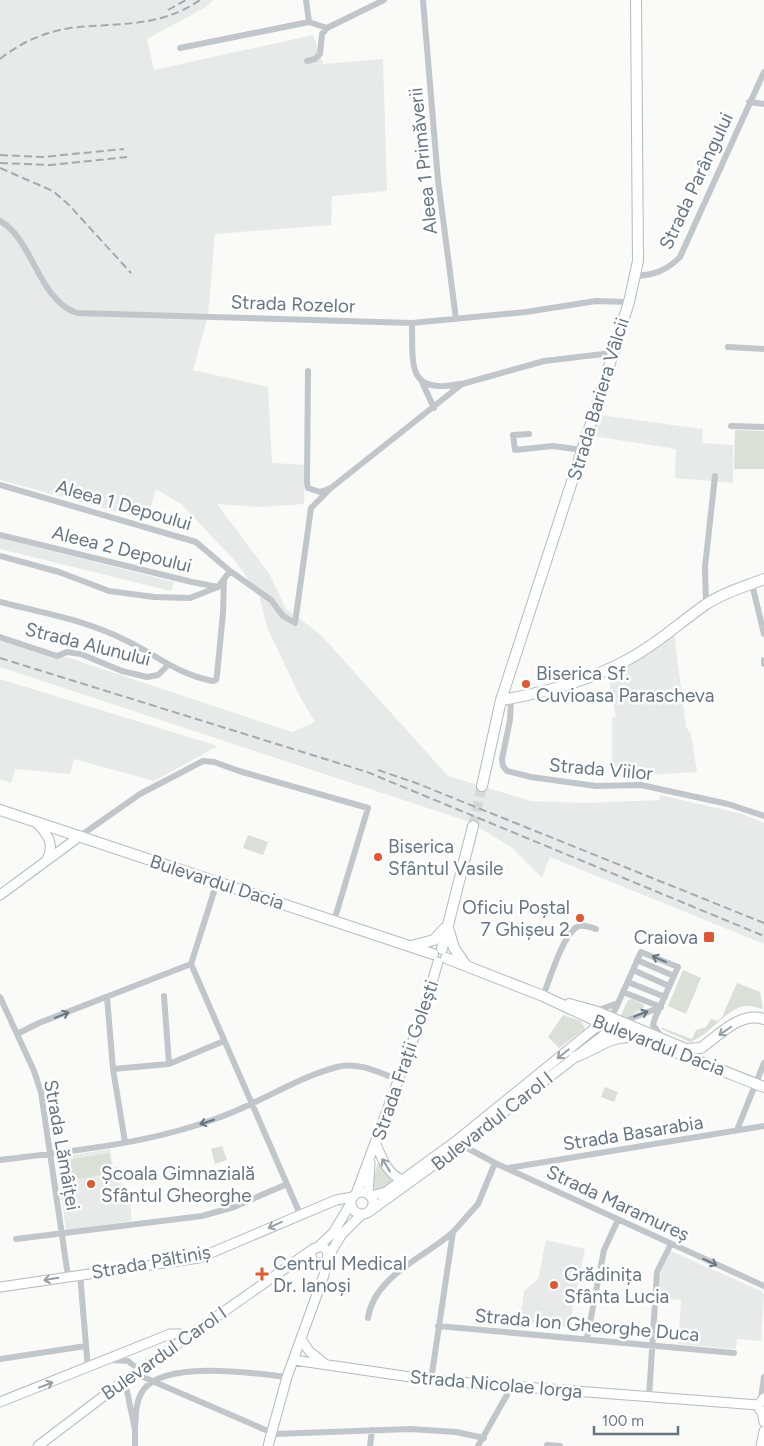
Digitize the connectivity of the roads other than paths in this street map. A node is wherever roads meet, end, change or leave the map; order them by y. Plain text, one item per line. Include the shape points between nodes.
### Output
1 (306, 0) edge
2 (384, 0) edge
3 (423, 0) edge
4 (636, 0) edge
5 (310, 22) junction
6 (327, 28) junction
7 (180, 48) dead end
8 (308, 61) dead end
9 (764, 72) edge
10 (749, 102) junction
11 (764, 104) edge
12 (0, 221) edge
13 (635, 276) junction
14 (628, 302) junction
15 (456, 319) junction
16 (412, 323) junction
17 (728, 347) dead end
18 (764, 349) edge
19 (612, 353) junction
20 (308, 371) dead end
21 (421, 381) junction
22 (462, 384) junction
23 (434, 408) junction
24 (732, 426) dead end
25 (764, 427) edge
26 (529, 434) dead end
27 (582, 450) junction
28 (715, 476) dead end
29 (0, 485) edge
30 (331, 488) junction
31 (0, 535) edge
32 (0, 556) edge
33 (230, 571) junction
34 (224, 579) junction
35 (764, 579) edge
36 (752, 584) junction
37 (218, 587) junction
38 (0, 602) edge
39 (706, 604) junction
40 (764, 634) edge
41 (0, 637) edge
42 (764, 660) edge
43 (764, 664) edge
44 (167, 666) junction
45 (506, 700) junction
46 (482, 786) tunnel mouth
47 (0, 810) edge
48 (764, 816) edge
49 (36, 822) junction
50 (473, 826) tunnel mouth
51 (80, 836) junction
52 (47, 861) junction
53 (217, 882) junction
54 (0, 895) edge
55 (334, 921) junction
56 (447, 925) junction
57 (596, 929) dead end
58 (409, 946) junction
59 (440, 955) junction
60 (637, 960) junction
61 (191, 964) junction
62 (465, 965) junction
63 (633, 970) junction
64 (674, 976) junction
65 (628, 982) junction
66 (669, 986) junction
67 (623, 992) junction
68 (164, 996) dead end
69 (543, 996) junction
70 (0, 997) edge
71 (107, 997) junction
72 (665, 997) junction
73 (555, 1001) junction
74 (618, 1003) junction
75 (661, 1007) junction
76 (595, 1011) junction
77 (605, 1020) junction
78 (764, 1020) edge
79 (622, 1022) junction
80 (612, 1028) junction
81 (17, 1034) junction
82 (638, 1037) junction
83 (663, 1039) junction
84 (224, 1040) junction
85 (701, 1048) junction
86 (574, 1057) junction
87 (704, 1062) junction
88 (764, 1063) edge
89 (169, 1064) junction
90 (113, 1068) junction
91 (399, 1080) junction
92 (760, 1086) edge
93 (252, 1104) junction
94 (764, 1126) edge
95 (737, 1130) junction
96 (125, 1142) junction
97 (376, 1144) junction
98 (458, 1144) junction
99 (50, 1154) junction
100 (371, 1158) junction
101 (0, 1160) edge
102 (495, 1163) junction
103 (507, 1168) junction
104 (402, 1180) junction
105 (287, 1184) junction
106 (369, 1195) junction
107 (353, 1198) junction
108 (366, 1213) junction
109 (300, 1214) junction
110 (618, 1220) junction
111 (453, 1232) junction
112 (62, 1234) junction
113 (16, 1239) dead end
114 (671, 1244) junction
115 (316, 1248) junction
116 (327, 1258) junction
117 (292, 1263) junction
118 (316, 1264) junction
119 (80, 1274) junction
120 (68, 1276) junction
121 (764, 1286) edge
122 (0, 1287) edge
123 (318, 1288) junction
124 (368, 1318) dead end
125 (438, 1326) junction
126 (587, 1338) junction
127 (186, 1339) junction
128 (301, 1339) junction
129 (653, 1344) junction
130 (86, 1346) junction
131 (734, 1353) dead end
132 (0, 1359) edge
133 (111, 1360) junction
134 (294, 1360) junction
135 (325, 1364) junction
136 (133, 1365) dead end
137 (88, 1369) junction
138 (286, 1377) junction
139 (764, 1377) edge
140 (143, 1378) dead end
141 (431, 1380) junction
142 (125, 1381) junction
143 (151, 1382) junction
144 (512, 1386) junction
145 (648, 1397) junction
146 (0, 1402) edge
147 (762, 1405) edge
148 (764, 1422) edge
149 (135, 1430) junction
150 (372, 1430) junction
151 (764, 1431) edge
152 (271, 1432) junction
153 (484, 1438) junction
154 (547, 1445) edge
155 (762, 1445) edge
156 (38, 1446) edge
157 (135, 1446) edge
158 (268, 1446) edge
159 (370, 1446) edge
160 (478, 1446) edge
161 (560, 1446) edge

1 - 5 street
2 - 6 street
3 - 15 street, Aleea 1 Primăverii via 438,180
4 - 13 main road, Strada Bariera Vâlcii via 638,242
5 - 6 street
5 - 7 street
6 - 8 street via 322,34 320,54
9 - 10 street, Strada Parângului
10 - 11 street
10 - 13 street, Strada Parângului via 680,257 664,271
12 - 16 street, Strada Rozelor via 15,236 60,304 77,313
13 - 14 main road, Strada Bariera Vâlcii
14 - 15 street, Strada Rozelor via 596,301
14 - 19 main road, Strada Bariera Vâlcii
15 - 16 street, Strada Rozelor
16 - 21 street via 414,367
17 - 18 street
19 - 22 street via 544,361
19 - 27 main road, Strada Bariera Vâlcii
20 - 30 street via 308,488 320,492
21 - 22 street via 438,388
21 - 23 street
22 - 23 street
23 - 30 street
24 - 25 street
26 - 27 street via 513,435 515,450 553,446
27 - 45 main road, Strada Bariera Vâlcii
28 - 39 street via 705,567
29 - 33 street, Aleea 1 Depoului via 196,542
30 - 33 street, Aleea 1 Depoului via 311,508 295,623 283,616 271,600
31 - 37 street, Aleea 2 Depoului
32 - 37 street via 59,572 109,591 190,598
33 - 34 street
34 - 37 street
34 - 44 street, Strada Alunului via 216,680
35 - 36 main road
36 - 39 main road
36 - 40 street
38 - 44 street, Strada Alunului via 82,621 128,641
39 - 45 main road via 627,660 578,681
41 - 44 street, Strada Alunului via 57,656 67,652 81,654 122,671 148,677 158,675
42 - 43 street
45 - 46 main road, Strada Bariera Vâlcii
45 - 48 street, Strada Viilor via 510,720 502,760 507,771 596,786 641,785 728,804
47 - 49 main road, Bulevardul Dacia
49 - 51 main road, Bulevardul Dacia
49 - 52 street via 51,842
50 - 56 main road, Strada Frații Golești
51 - 52 street
51 - 53 main road, Bulevardul Dacia
51 - 55 street via 140,794 203,762 214,762 368,808
52 - 54 street
53 - 55 main road, Bulevardul Dacia
53 - 61 street
55 - 58 main road, Bulevardul Dacia
56 - 58 main road via 434,940
56 - 59 main road, Strada Frații Golești
56 - 62 main road via 454,948
57 - 69 street via 583,926 574,930 566,941
58 - 59 main road, Bulevardul Dacia
59 - 62 main road, Bulevardul Dacia
59 - 91 street, Strada Frații Golești
60 - 63 street
60 - 64 street
64 -> 60 street via 678,967 641,952
61 - 71 street
61 - 84 street
62 - 69 main road, Bulevardul Dacia
63 - 65 street
63 - 66 street
64 - 66 street
65 - 67 street
65 - 72 street
66 - 72 street
67 - 74 street
67 - 75 street
68 - 89 street
69 - 73 main road, Bulevardul Dacia
70 - 81 street, Strada Lămâiței
81 -> 71 street
71 - 90 street
72 - 75 street
73 - 76 main road, Bulevardul Dacia
73 - 77 main road, Bulevardul Dacia
74 - 76 street
74 - 77 street
79 -> 75 street
75 - 83 street via 654,1025
76 - 77 main road, Bulevardul Dacia
77 - 79 main road, Bulevardul Dacia
77 - 80 main road, Bulevardul Dacia
77 -> 98 street, Bulevardul Carol I
78 -> 85 main road via 750,1016
79 - 80 street, Bulevardul Carol I
79 - 83 main road, Bulevardul Dacia
80 - 82 main road, Bulevardul Dacia
80 - 86 street, Bulevardul Carol I
81 - 99 street, Strada Lămâiței via 40,1092
82 - 86 main road via 614,1038
82 - 87 main road, Bulevardul Dacia
83 - 85 main road, Bulevardul Dacia via 686,1048
84 - 89 street
84 - 93 street
85 - 87 main road
86 - 98 street, Bulevardul Carol I
87 - 92 main road, Bulevardul Dacia
88 - 92 street
89 - 90 street
90 - 96 street
91 - 93 street via 367,1068 338,1066
91 - 97 street, Strada Frații Golești
92 - 95 street
93 -> 96 street via 192,1127
93 - 105 street
94 - 95 street, Strada Basarabia
95 - 103 street, Strada Basarabia
96 - 99 street
97 - 100 street, Strada Frații Golești
104 -> 97 street via 385,1165
98 - 102 street, Strada Maramureș
98 - 104 street, Bulevardul Carol I
98 - 108 street, Bulevardul Carol I
99 - 101 street
99 - 112 street, Strada Lămâiței
100 - 106 street, Strada Frații Golești
100 - 107 street, Strada Frații Golești
102 - 103 street, Strada Maramureș
102 - 111 street via 478,1204
103 - 110 street, Strada Maramureș
104 - 106 street, Bulevardul Carol I via 386,1192
105 - 109 street
105 - 112 street via 215,1214
106 - 107 street, Strada Păltiniș
106 - 108 street, Strada Frații Golești via 373,1204
107 - 108 street via 355,1212
107 - 109 street, Strada Păltiniș via 336,1200
107 - 115 street, Strada Frații Golești via 333,1233
108 - 116 street via 342,1234
109 -> 119 street, Strada Păltiniș via 199,1258
110 - 114 street, Strada Maramureș
110 - 126 street via 604,1250
111 - 124 street via 382,1287 370,1304
111 - 125 street
112 - 113 street
112 - 120 street, Strada Lămâiței
114 -> 121 street, Strada Maramureș
114 - 129 street via 657,1272
115 - 116 street via 327,1250
115 - 117 street, Bulevardul Carol I
115 - 118 street via 310,1258
116 - 118 street
116 - 123 street
117 - 118 street
117 - 127 street, Bulevardul Carol I
118 - 123 street
119 - 120 street, Strada Păltiniș
119 - 130 street
120 -> 122 street, Strada Păltiniș
123 - 128 street
125 - 126 street, Strada Ion Gheorghe Duca
125 - 141 street
126 - 129 street, Strada Ion Gheorghe Duca
127 - 133 street via 180,1334 170,1334
127 - 142 street, Bulevardul Carol I
128 - 134 street
128 - 135 street via 309,1351
129 - 131 street, Strada Ion Gheorghe Duca
129 - 145 street
130 - 132 street
130 - 137 street
133 - 136 street via 128,1361
133 - 137 street
134 - 135 street, Strada Nicolae Iorga
134 - 138 street
135 - 141 street, Strada Nicolae Iorga
146 -> 137 street
138 - 143 street via 189,1371
138 - 152 street
139 - 147 street
140 - 143 street
141 - 144 street, Strada Nicolae Iorga
142 - 149 street
142 - 156 street, Bulevardul Carol I
143 - 149 street via 138,1399
143 - 152 street
144 - 145 street, Strada Nicolae Iorga
144 - 153 street
145 - 147 street, Strada Nicolae Iorga
147 - 148 street
149 - 157 street
150 - 152 street
150 - 153 street via 439,1430
150 - 159 street
151 - 155 street
152 - 158 street
153 - 160 street
154 - 161 street

